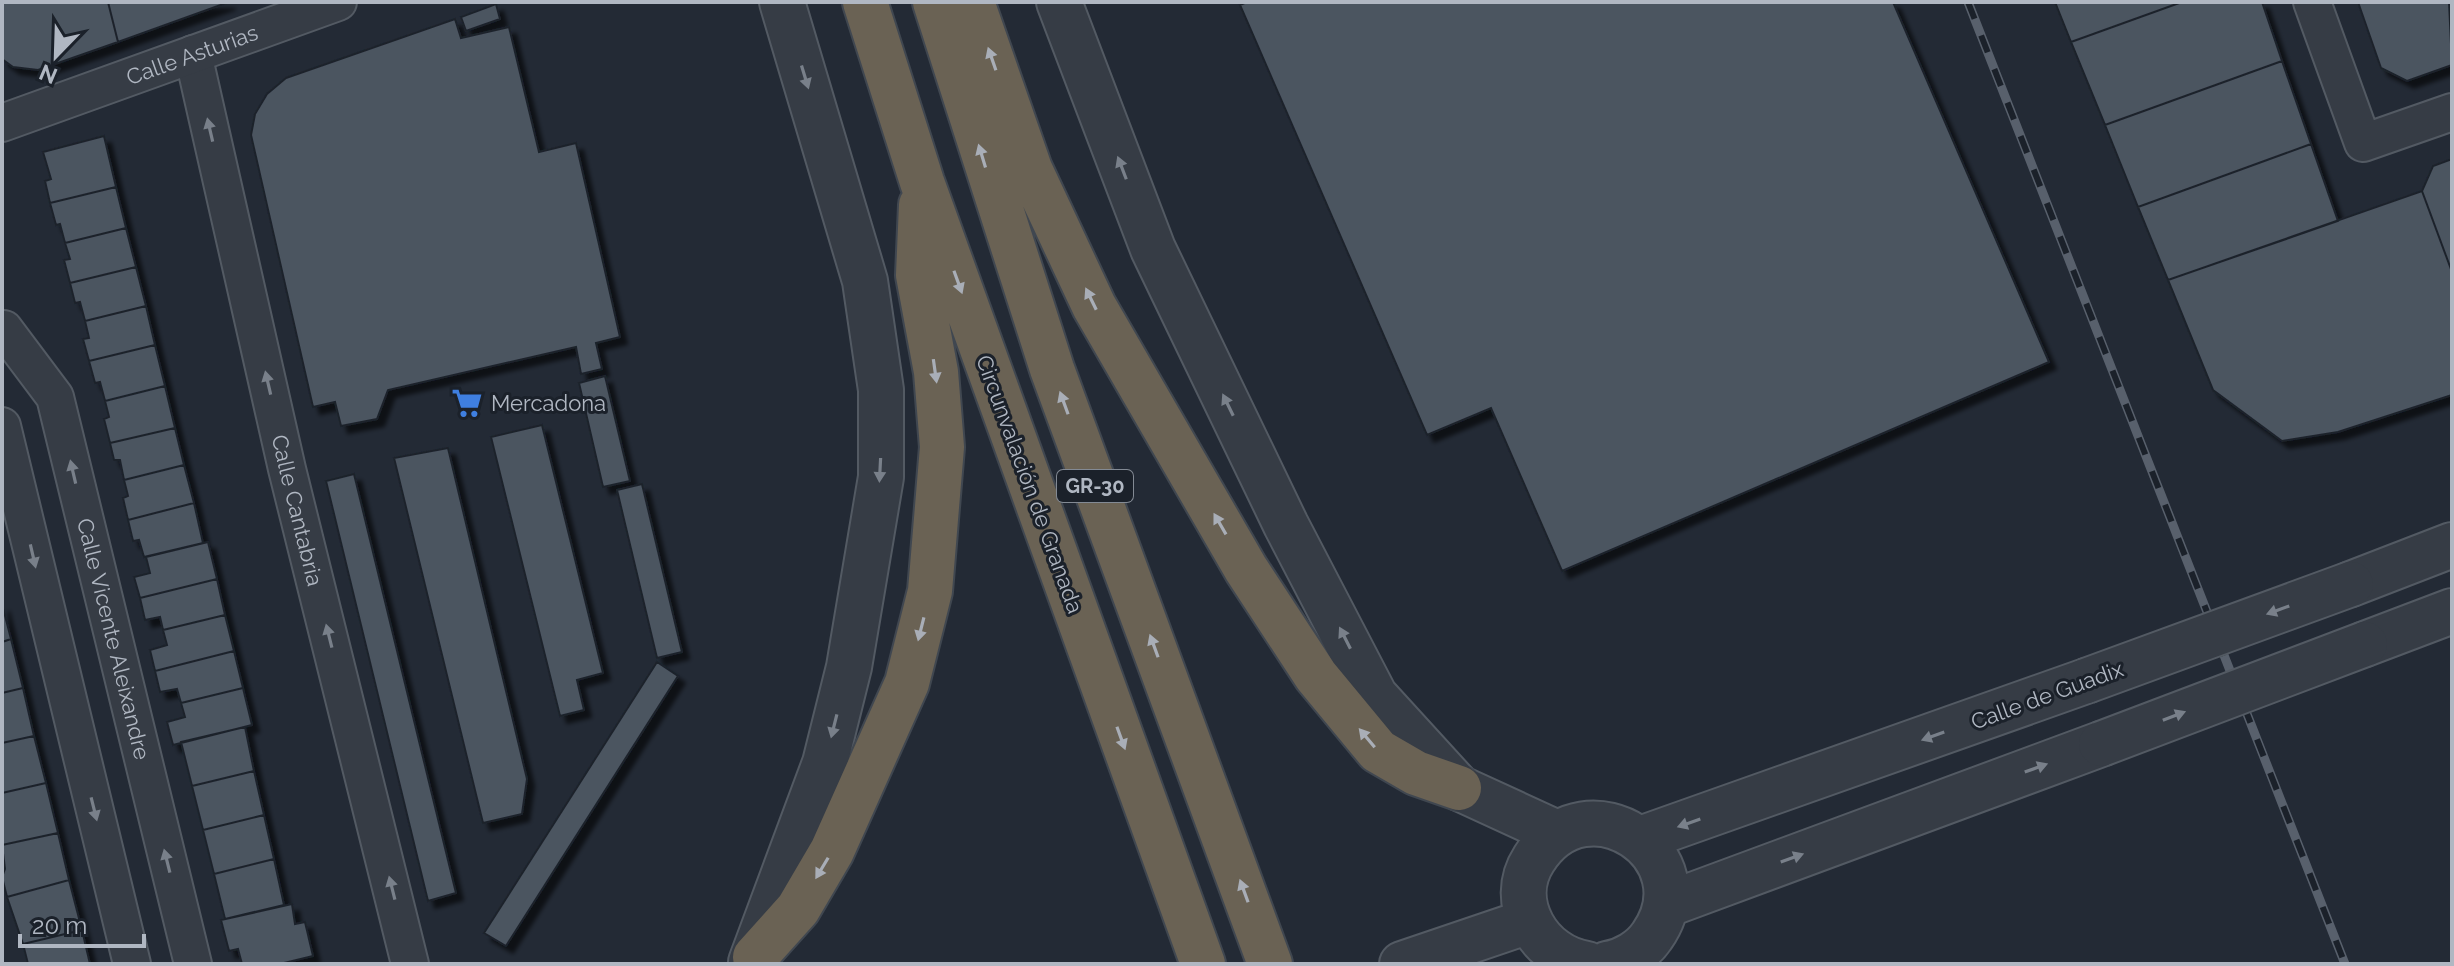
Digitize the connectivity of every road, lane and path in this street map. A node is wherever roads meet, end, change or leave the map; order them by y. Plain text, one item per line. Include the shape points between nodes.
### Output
1 (338, 2) edge
2 (782, 2) edge
3 (865, 2) edge
4 (935, 2) edge
5 (972, 2) edge
6 (1059, 2) edge
7 (2312, 2) edge
8 (193, 54) junction
9 (2452, 112) edge
10 (2, 123) edge
11 (922, 182) junction
12 (2, 336) edge
13 (2, 426) edge
14 (2452, 545) edge
15 (2452, 611) edge
16 (1459, 788) junction
17 (1557, 833) junction
18 (1640, 839) junction
19 (1666, 905) junction
20 (1529, 921) junction
21 (752, 961) edge
22 (132, 964) edge
23 (193, 964) edge
24 (410, 964) edge
25 (1203, 964) edge
26 (1270, 964) edge
27 (1403, 964) edge
28 (1587, 964) edge
29 (1607, 964) edge

1 - 8 street, Calle Asturias
2 -> 21 street via 865,281 881,390 881,477 849,667 825,763
3 - 11 highway, Circunvalación de Granada / GR-30
26 -> 4 highway, GR-30 via 1052,369
16 -> 5 highway via 1416,773 1378,751 1316,676 1246,569 1094,306 1030,169
16 -> 6 street via 1375,696 1286,525 1153,249
7 - 9 street via 2363,143
8 - 10 street, Calle Asturias
24 -> 8 street, Calle Cantabria via 287,469
11 -> 21 highway via 918,275 936,372 942,447 930,591 907,683 832,851 798,909
11 -> 25 highway, Circunvalación de Granada / GR-30
23 -> 12 street, Calle Vicente Aleixandre via 55,397
13 -> 22 street
14 -> 18 street, Calle de Guadix, bridge
19 -> 15 street, bridge
16 - 17 street
17 - 18 street via 1599,823
17 - 20 street via 1527,872 1524,902
18 - 19 street via 1661,869
19 - 29 street via 1649,941 1634,954
20 - 27 street
20 - 28 street via 1556,953

